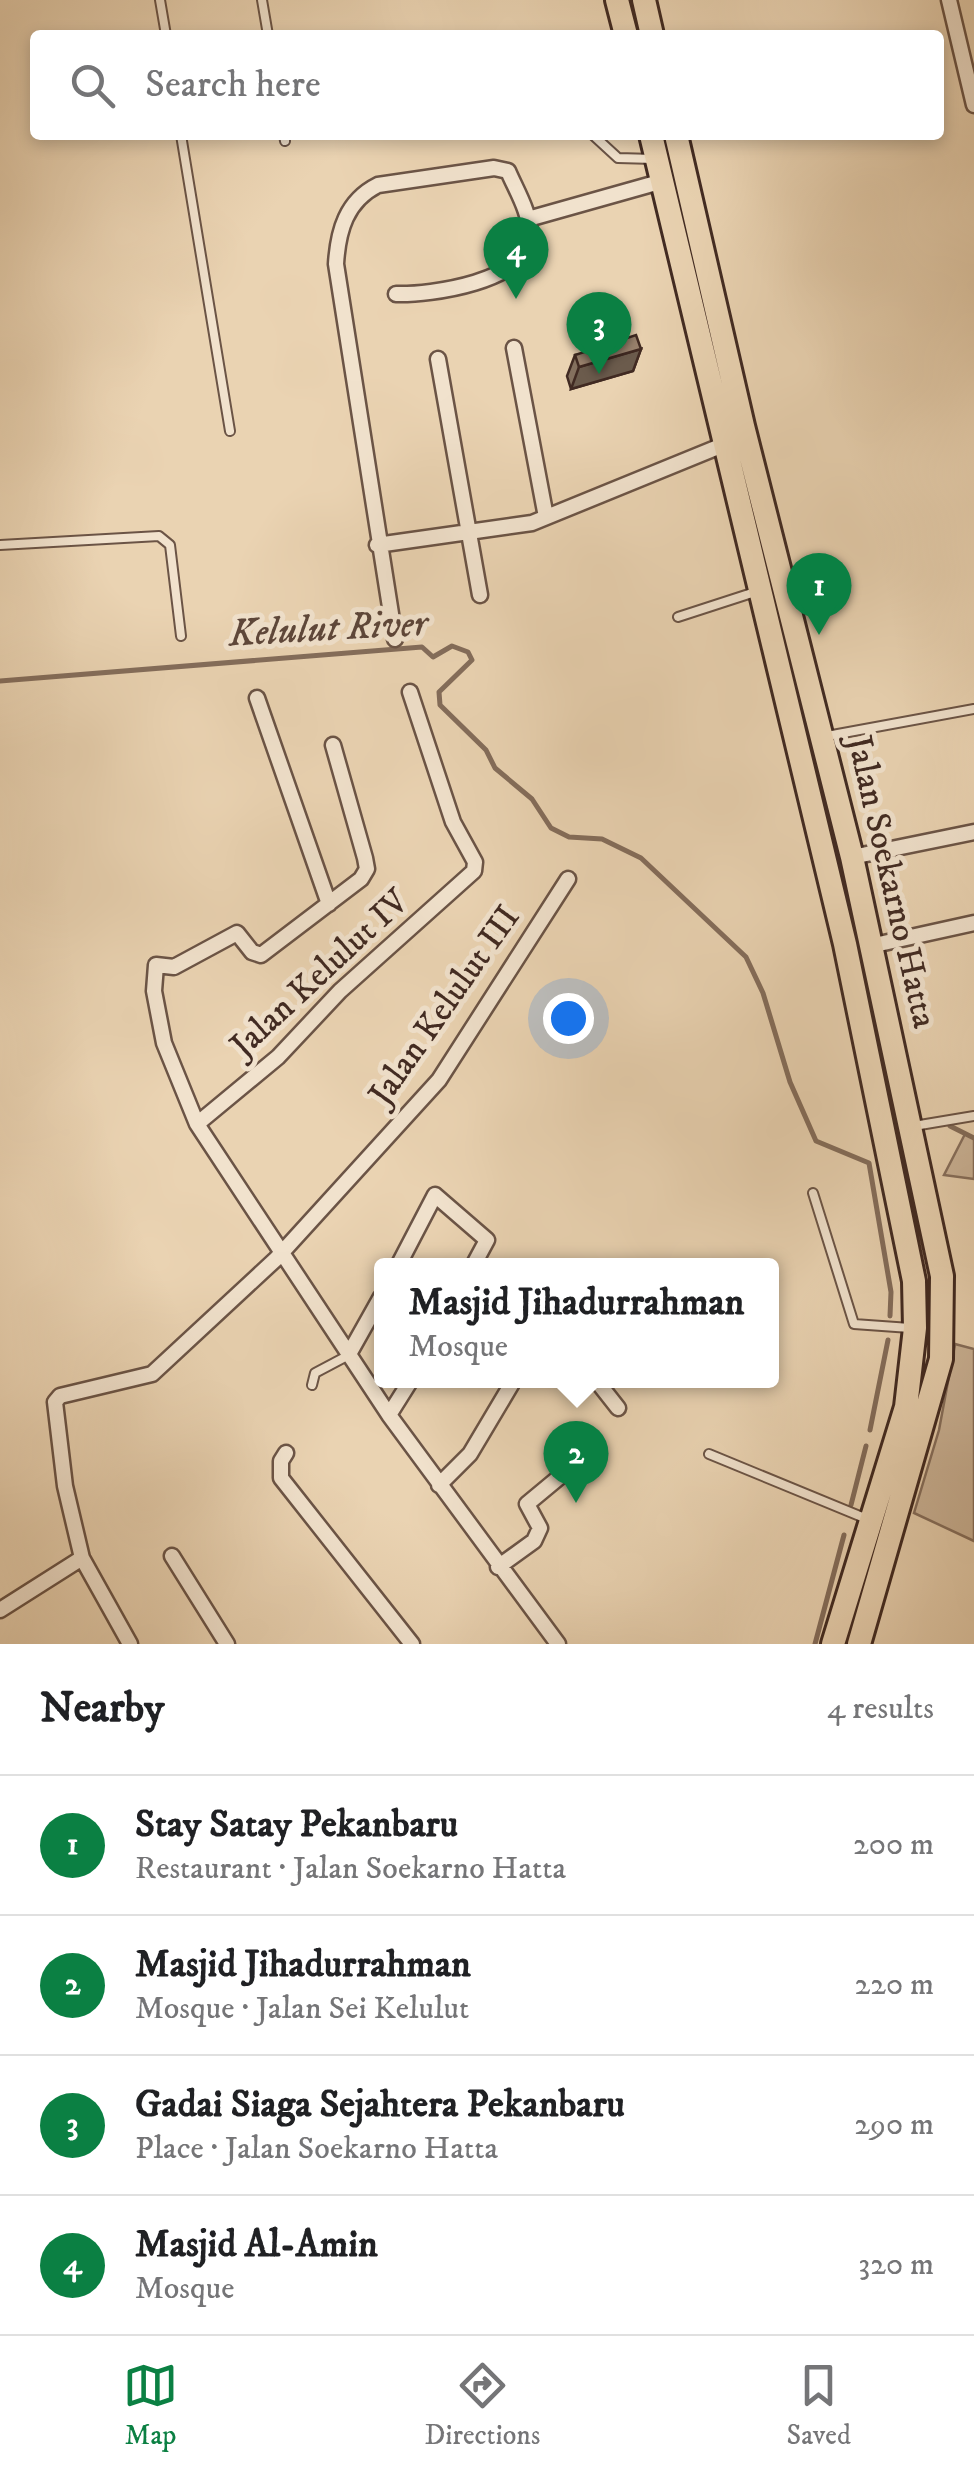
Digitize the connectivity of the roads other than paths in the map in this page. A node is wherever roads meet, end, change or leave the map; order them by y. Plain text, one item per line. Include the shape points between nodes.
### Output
1 (160, 0) edge
2 (262, 0) edge
3 (616, 0) edge
4 (644, 0) edge
5 (949, 0) edge
6 (165, 30) edge
7 (267, 30) edge
8 (625, 30) edge
9 (651, 30) edge
10 (974, 105) edge
11 (182, 140) edge
12 (598, 140) edge
13 (652, 140) edge
14 (677, 140) edge
15 (660, 170) junction
16 (528, 219) junction
17 (396, 294) dead end
18 (514, 348) dead end
19 (438, 359) dead end
20 (230, 431) dead end
21 (724, 445) junction
22 (546, 518) junction
23 (468, 535) junction
24 (0, 544) edge
25 (377, 545) junction
26 (759, 590) junction
27 (480, 595) dead end
28 (678, 617) dead end
29 (181, 636) dead end
30 (798, 638) junction
31 (395, 639) dead end
32 (772, 645) junction
33 (410, 692) dead end
34 (257, 698) dead end
35 (974, 709) edge
36 (822, 736) junction
37 (333, 745) dead end
38 (974, 832) edge
39 (852, 856) junction
40 (568, 879) dead end
41 (328, 904) junction
42 (974, 923) edge
43 (870, 946) junction
44 (974, 1116) edge
45 (198, 1124) junction
46 (909, 1127) junction
47 (813, 1194) dead end
48 (284, 1250) junction
49 (402, 1258) edge
50 (477, 1258) edge
51 (374, 1310) edge
52 (915, 1328) junction
53 (350, 1354) junction
54 (312, 1384) dead end
55 (406, 1388) edge
56 (510, 1388) edge
57 (602, 1388) edge
58 (618, 1408) dead end
59 (389, 1415) junction
60 (286, 1453) dead end
61 (710, 1454) dead end
62 (580, 1460) dead end
63 (438, 1485) junction
64 (871, 1520) junction
65 (172, 1556) dead end
66 (82, 1558) junction
67 (498, 1566) junction
68 (0, 1610) edge
69 (130, 1644) edge
70 (228, 1644) edge
71 (412, 1644) edge
72 (558, 1644) edge
73 (833, 1644) edge
74 (860, 1644) edge

1 - 6 lane
2 - 7 lane
3 - 8 main road
4 - 9 main road
5 - 10 street
11 - 20 lane
12 - 15 lane via 618,158
13 - 15 main road, Jalan Soekarno Hatta
14 - 30 main road, Jalan Soekarno Hatta
15 - 16 street
15 - 21 main road, Jalan Soekarno Hatta
16 - 17 street via 524,252 496,273 460,288
16 - 25 street via 508,170 494,168 378,185 349,208 336,264
18 - 22 street
19 - 23 street
21 - 22 street
21 - 26 main road, Jalan Soekarno Hatta
22 - 23 street
23 - 25 street
23 - 27 street
24 - 29 lane via 159,536 170,545
25 - 31 street
26 - 28 lane
26 - 32 main road, Jalan Soekarno Hatta
30 - 32 main road
30 - 36 main road, Jalan Soekarno Hatta
32 - 52 main road, Jalan Soekarno Hatta via 890,1151 914,1282
33 - 45 street, Jalan Kelulut IV via 453,822 476,862 470,877
34 - 41 street
35 - 36 lane
36 - 39 main road, Jalan Soekarno Hatta
37 - 41 street via 367,870
38 - 39 street
39 - 43 main road, Jalan Soekarno Hatta
40 - 48 street, Jalan Kelulut III via 439,1080
41 - 45 street via 261,955 238,933 174,967 156,966 164,1043
42 - 43 street
43 - 46 main road, Jalan Soekarno Hatta
44 - 46 lane
45 - 48 street
46 - 74 main road, Jalan Soekarno Hatta via 942,1276 944,1321 940,1359
47 - 52 lane via 854,1324
48 - 53 street
48 - 66 street, Jalan Kelulut III via 152,1374 55,1402
49 - 50 street via 435,1194 487,1240
51 - 53 street
52 - 64 main road, Jalan Soekarno Hatta via 906,1407
53 - 54 lane via 316,1373
53 - 59 street
55 - 59 street
56 - 63 street via 462,1466
57 - 58 street
59 - 63 street
60 - 71 street via 281,1478
61 - 64 lane
62 - 67 street via 526,1504 540,1528 534,1541
63 - 67 street
64 - 73 main road, Jalan Soekarno Hatta
65 - 70 street
66 - 68 street
66 - 69 street
67 - 72 street

